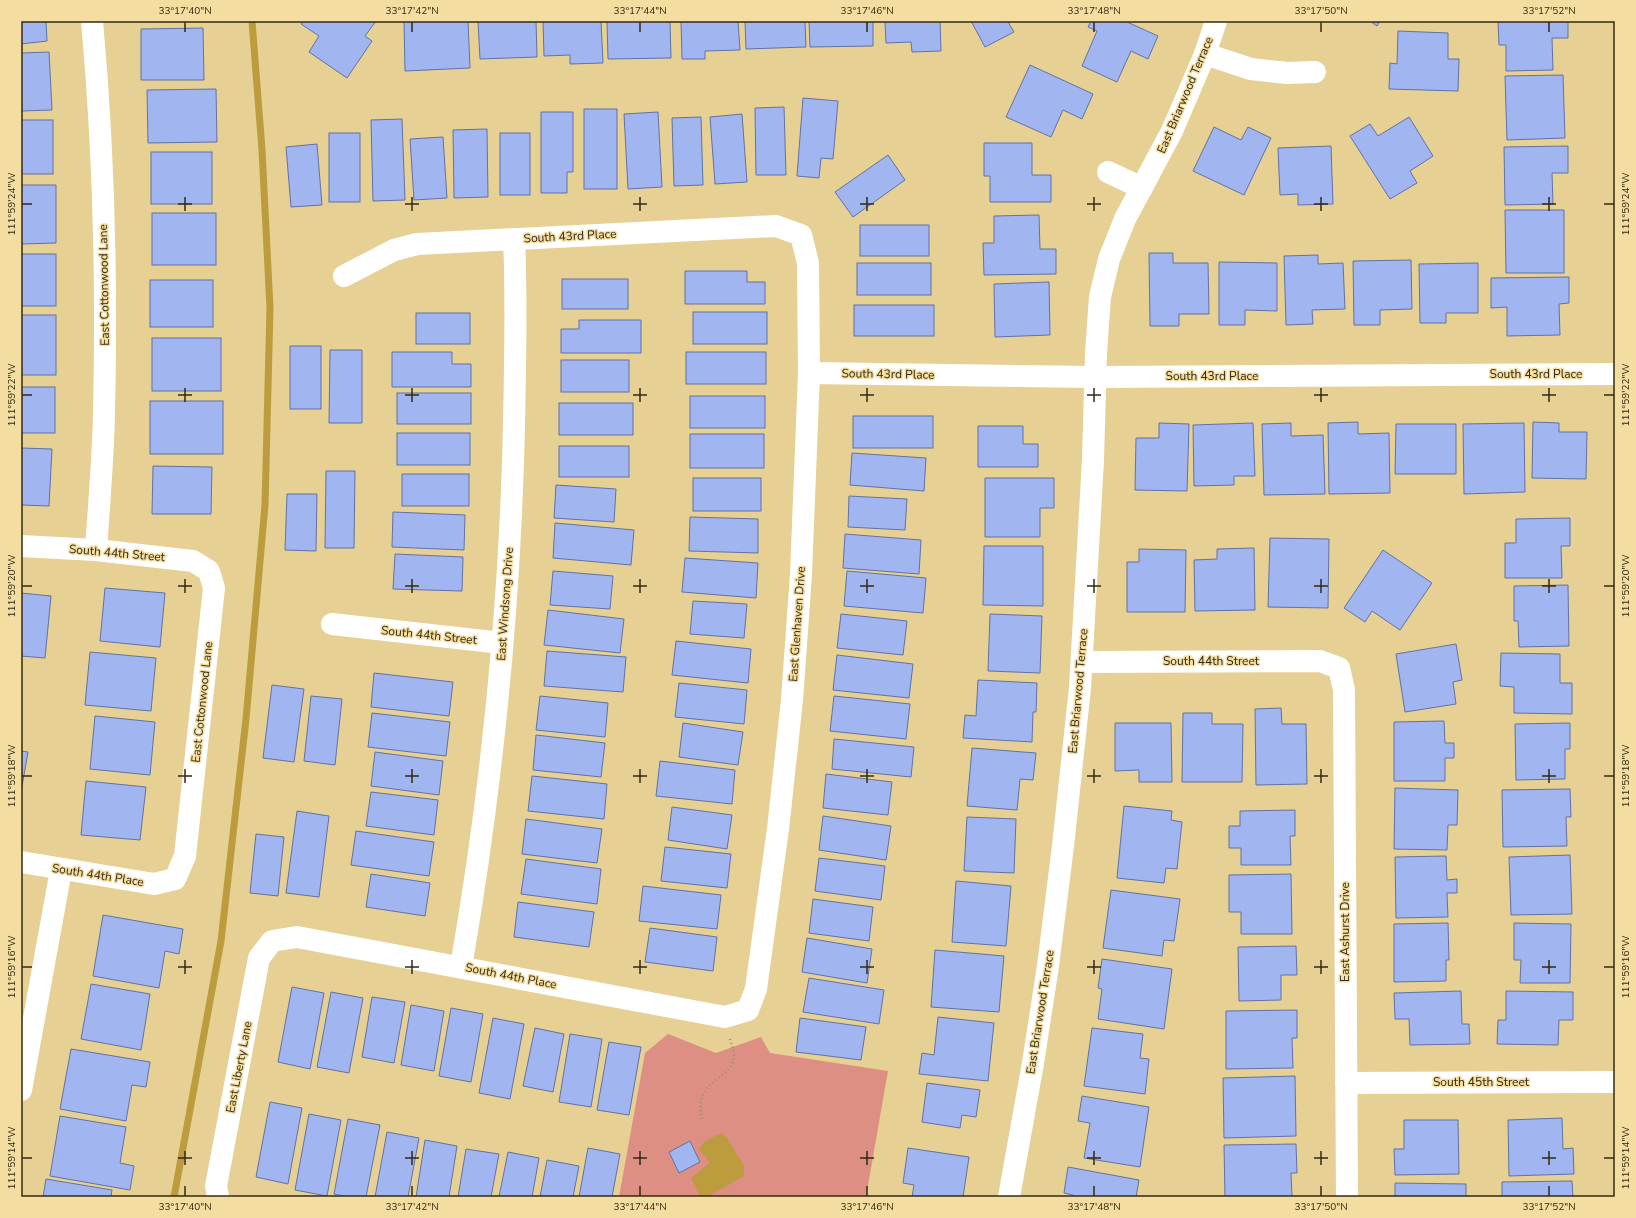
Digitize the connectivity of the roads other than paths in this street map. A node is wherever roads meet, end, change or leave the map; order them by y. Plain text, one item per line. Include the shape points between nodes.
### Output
1 (92, 21) edge
2 (1216, 21) edge
3 (1205, 54) junction
4 (1315, 72) dead end
5 (1108, 172) dead end
6 (1142, 188) junction
7 (800, 235) joint
8 (514, 239) junction
9 (344, 276) dead end
10 (809, 373) junction
11 (1615, 374) edge
12 (1095, 377) junction
13 (21, 546) edge
14 (96, 550) junction
15 (209, 572) joint
16 (332, 624) dead end
17 (502, 643) junction
18 (1082, 662) junction
19 (1339, 668) joint
20 (21, 862) edge
21 (61, 870) junction
22 (175, 879) joint
23 (272, 941) joint
24 (461, 967) junction
25 (748, 1010) joint
26 (1615, 1082) edge
27 (1346, 1083) junction
28 (21, 1090) edge
29 (218, 1197) edge
30 (1009, 1197) edge
31 (1347, 1197) edge

1 - 14 street, East Cottonwood Lane via 101,155 105,299 104,415
2 - 3 street, East Briarwood Terrace
3 - 4 street via 1251,69 1287,73
3 - 6 street, East Briarwood Terrace via 1172,131
5 - 6 street
6 - 12 street, East Briarwood Terrace via 1125,219 1109,258 1100,297
7 - 8 street, South 43rd Place via 776,226
7 - 10 street, East Glenhaven Drive via 808,263
8 - 9 street, South 43rd Place via 417,244 394,250
8 - 17 street, East Windsong Drive via 516,273 512,508
10 - 12 street, South 43rd Place
10 - 25 street, East Glenhaven Drive via 792,700 776,845 756,989
11 - 12 street, South 43rd Place
12 - 18 street, East Briarwood Terrace
13 - 14 street, South 44th Street
14 - 15 street, South 44th Street via 193,560
15 - 22 street, East Cottonwood Lane via 214,588 185,856
16 - 17 street, South 44th Street
17 - 24 street, East Windsong Drive via 492,752
18 - 19 street, South 44th Street via 1320,661
18 - 30 street, East Briarwood Terrace via 1048,966
19 - 27 street, East Ashurst Drive via 1344,690
20 - 21 street, South 44th Place
21 - 22 street, South 44th Place via 154,884
21 - 28 street
23 - 24 street, South 44th Place via 296,937
23 - 29 street, East Liberty Lane via 259,958 216,1186
24 - 25 street, South 44th Place via 725,1017
26 - 27 street, South 45th Street
27 - 31 street, East Ashurst Drive

